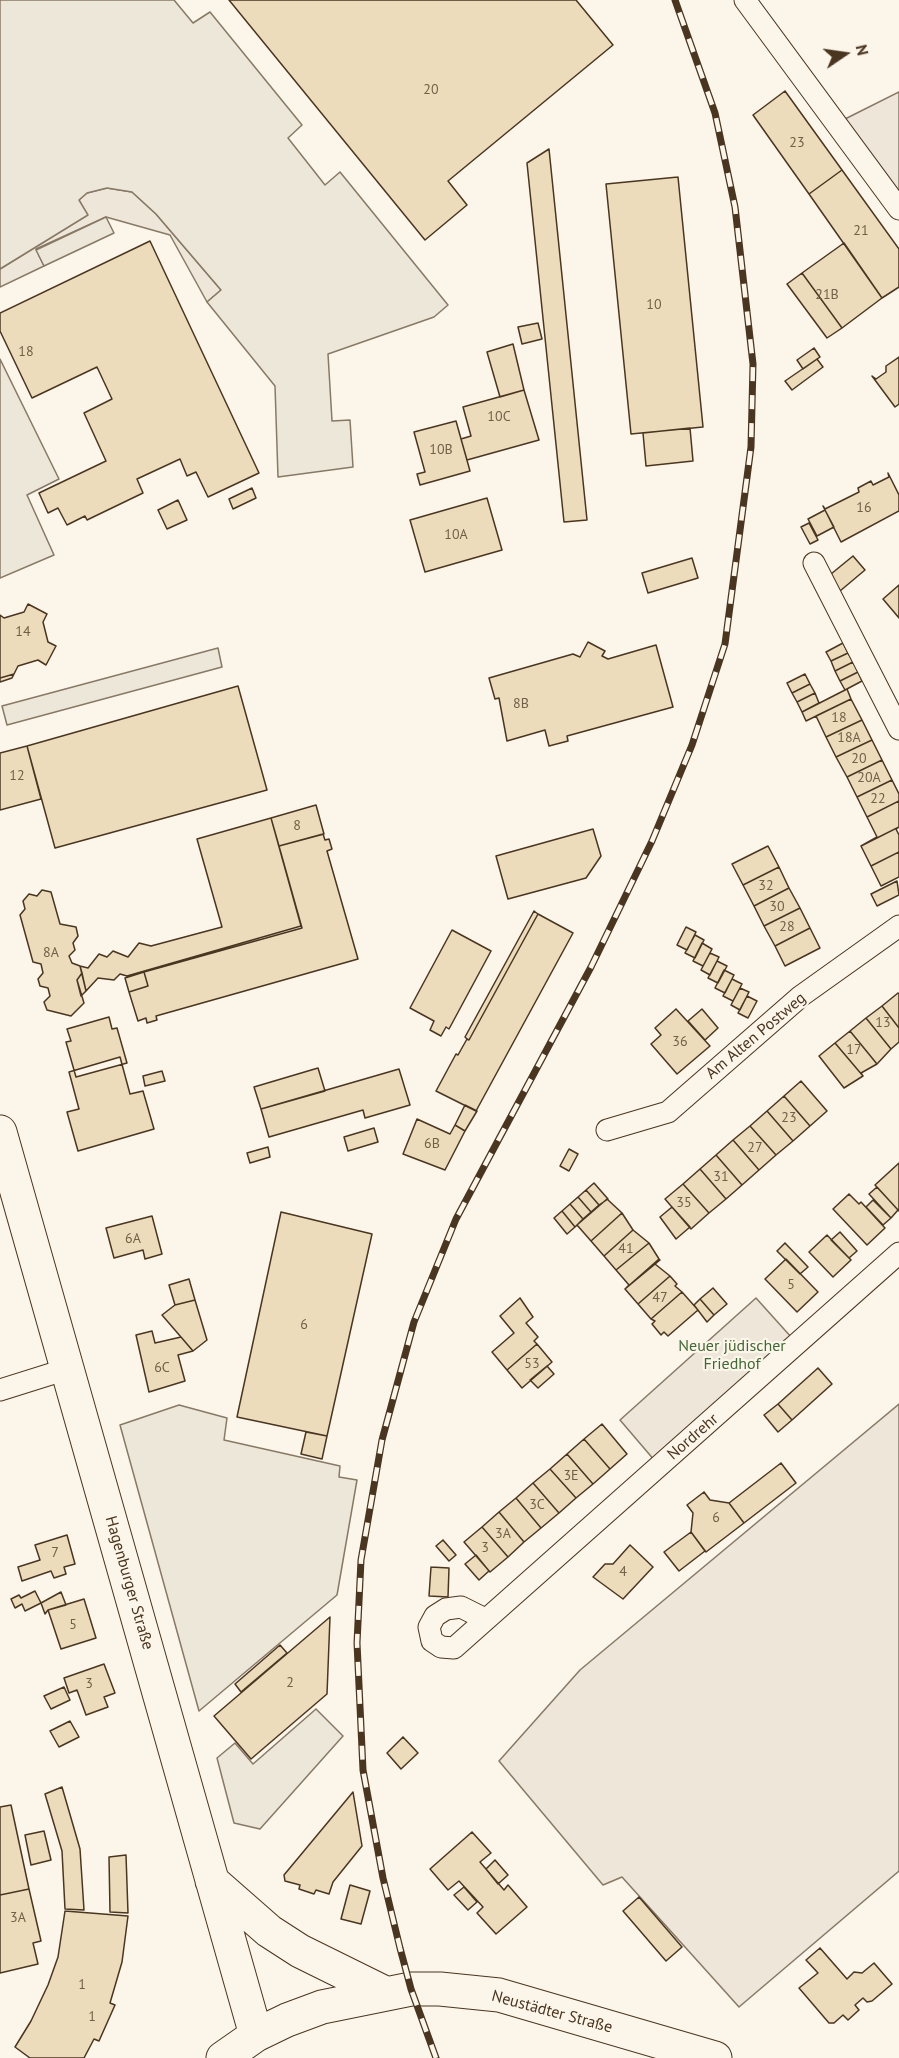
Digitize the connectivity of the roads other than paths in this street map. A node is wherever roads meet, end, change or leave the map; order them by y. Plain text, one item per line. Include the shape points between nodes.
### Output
1 (745, 0) edge
2 (899, 209) edge
3 (814, 563) dead end
4 (899, 729) edge
5 (899, 926) edge
6 (607, 1130) dead end
7 (0, 1132) edge
8 (899, 1254) edge
9 (67, 1369) junction
10 (0, 1390) edge
11 (485, 1619) dead end
12 (212, 1880) junction
13 (386, 1993) junction
14 (256, 2036) junction
15 (223, 2058) edge
16 (715, 2058) edge

1 - 2 street
3 - 4 street
5 - 6 street, Am Alten Postweg via 801,996 668,1112
7 - 9 main road, Hagenburger Straße
8 - 11 street, Nordrehr
9 - 10 street
9 - 12 main road, Hagenburger Straße
12 - 13 main road via 261,1924 300,1951
12 - 14 main road, Hagenburger Straße
13 - 14 main road, Neustädter Straße via 322,2007
13 - 16 main road, Neustädter Straße via 440,1989 499,1995
14 - 15 main road, Neustädter Straße

